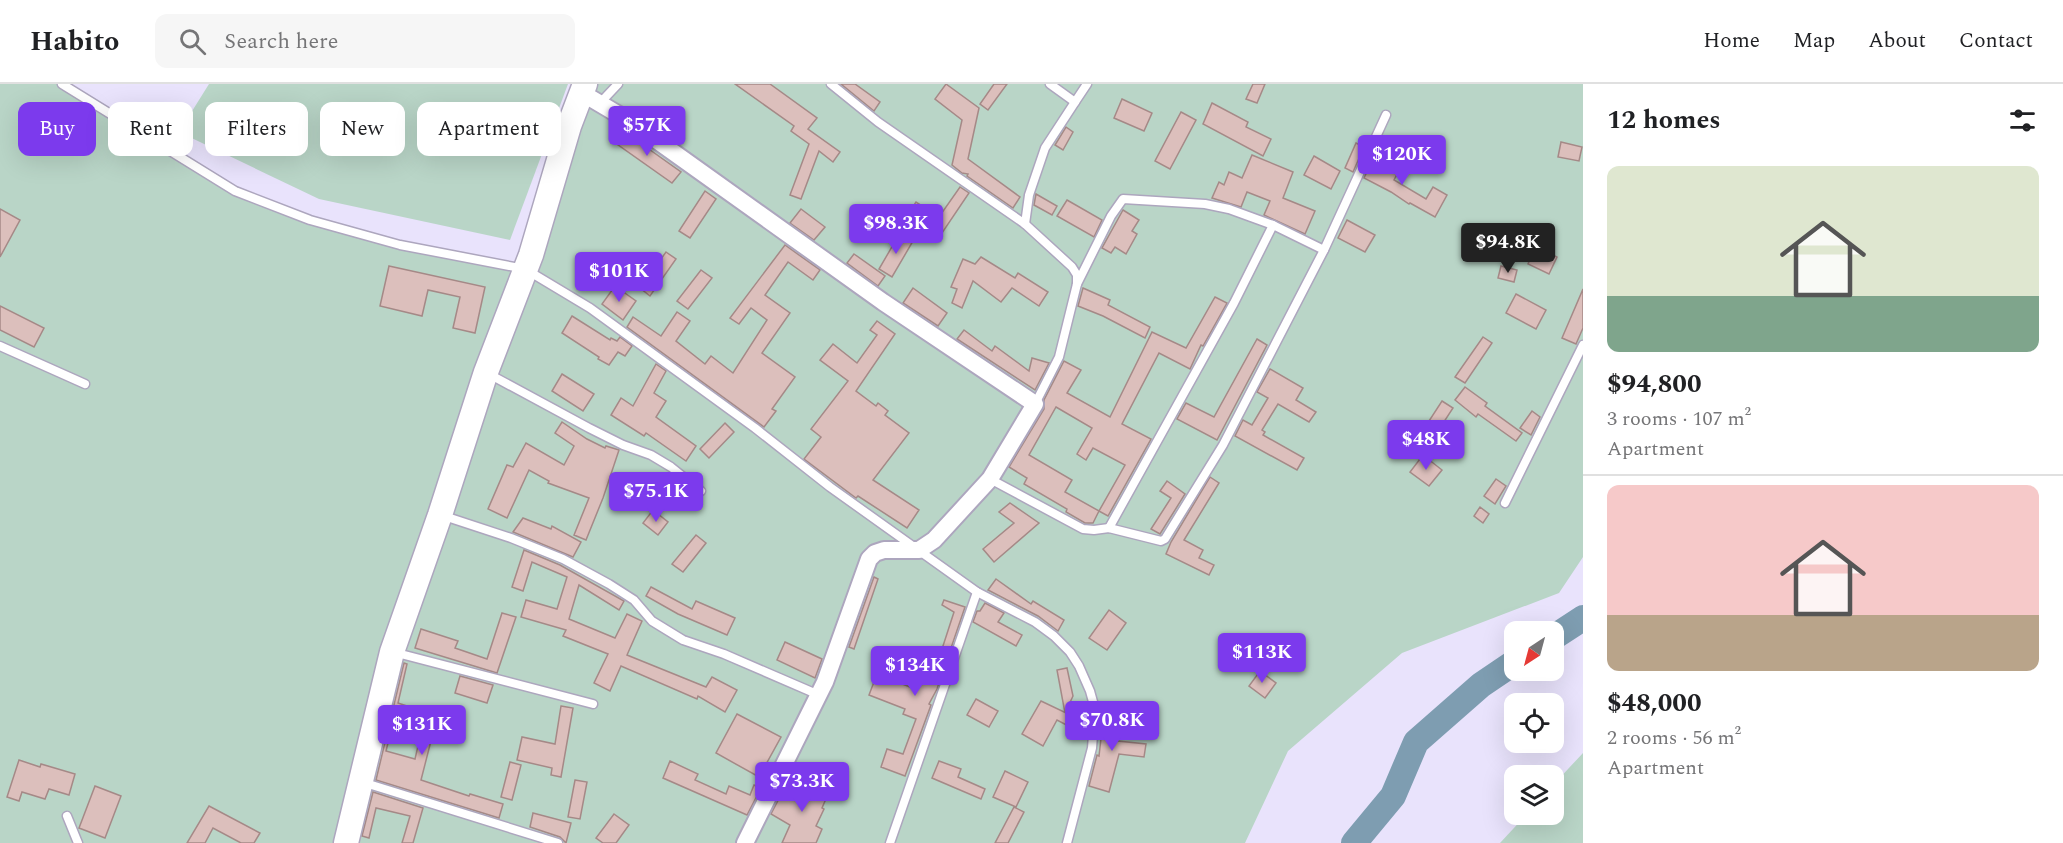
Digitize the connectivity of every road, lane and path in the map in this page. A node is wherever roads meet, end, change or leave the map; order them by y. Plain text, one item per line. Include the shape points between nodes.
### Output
1 (62, 84) edge
2 (618, 84) edge
3 (831, 84) edge
4 (1050, 84) edge
5 (1087, 84) edge
6 (589, 93) edge
7 (1075, 102) junction
8 (1386, 114) dead end
9 (1025, 224) junction
10 (1273, 225) junction
11 (1324, 250) junction
12 (525, 269) junction
13 (1077, 284) junction
14 (1583, 345) edge
15 (0, 346) edge
16 (486, 372) junction
17 (85, 384) dead end
18 (1035, 404) junction
19 (990, 479) junction
20 (701, 491) dead end
21 (1505, 503) dead end
22 (440, 515) junction
23 (1109, 528) junction
24 (919, 549) junction
25 (977, 592) junction
26 (392, 652) junction
27 (819, 695) junction
28 (593, 704) dead end
29 (362, 782) junction
30 (67, 816) dead end
31 (78, 843) edge
32 (346, 843) edge
33 (558, 843) edge
34 (745, 843) edge
35 (890, 843) edge
36 (1067, 843) edge

1 - 12 lane via 235,191 310,220 400,245
2 - 6 lane
3 - 9 lane via 878,122
4 - 7 lane
5 - 7 lane
6 - 12 street via 569,126
6 - 18 street via 883,302
7 - 9 lane via 1045,148 1032,185
8 - 11 lane
9 - 13 lane via 1072,267
10 - 11 lane
10 - 13 lane via 1205,204 1123,199
10 - 23 lane
11 - 23 lane via 1223,445 1170,534 1161,541
12 - 16 street
12 - 24 lane via 590,308 830,488
13 - 18 lane via 1059,357
14 - 21 lane
15 - 17 lane
16 - 20 lane via 597,432 651,455
16 - 22 street
18 - 19 street
19 - 23 lane via 1083,529
19 - 24 street via 934,540
22 - 26 street
22 - 27 lane via 563,559 634,600 652,621 683,640
24 - 25 lane
24 - 27 street via 884,550 869,559
25 - 35 lane
25 - 36 lane via 1054,636 1074,659 1090,691 1095,716 1092,748
26 - 28 lane
26 - 29 street
27 - 34 street
29 - 32 street
29 - 33 lane
30 - 31 lane

